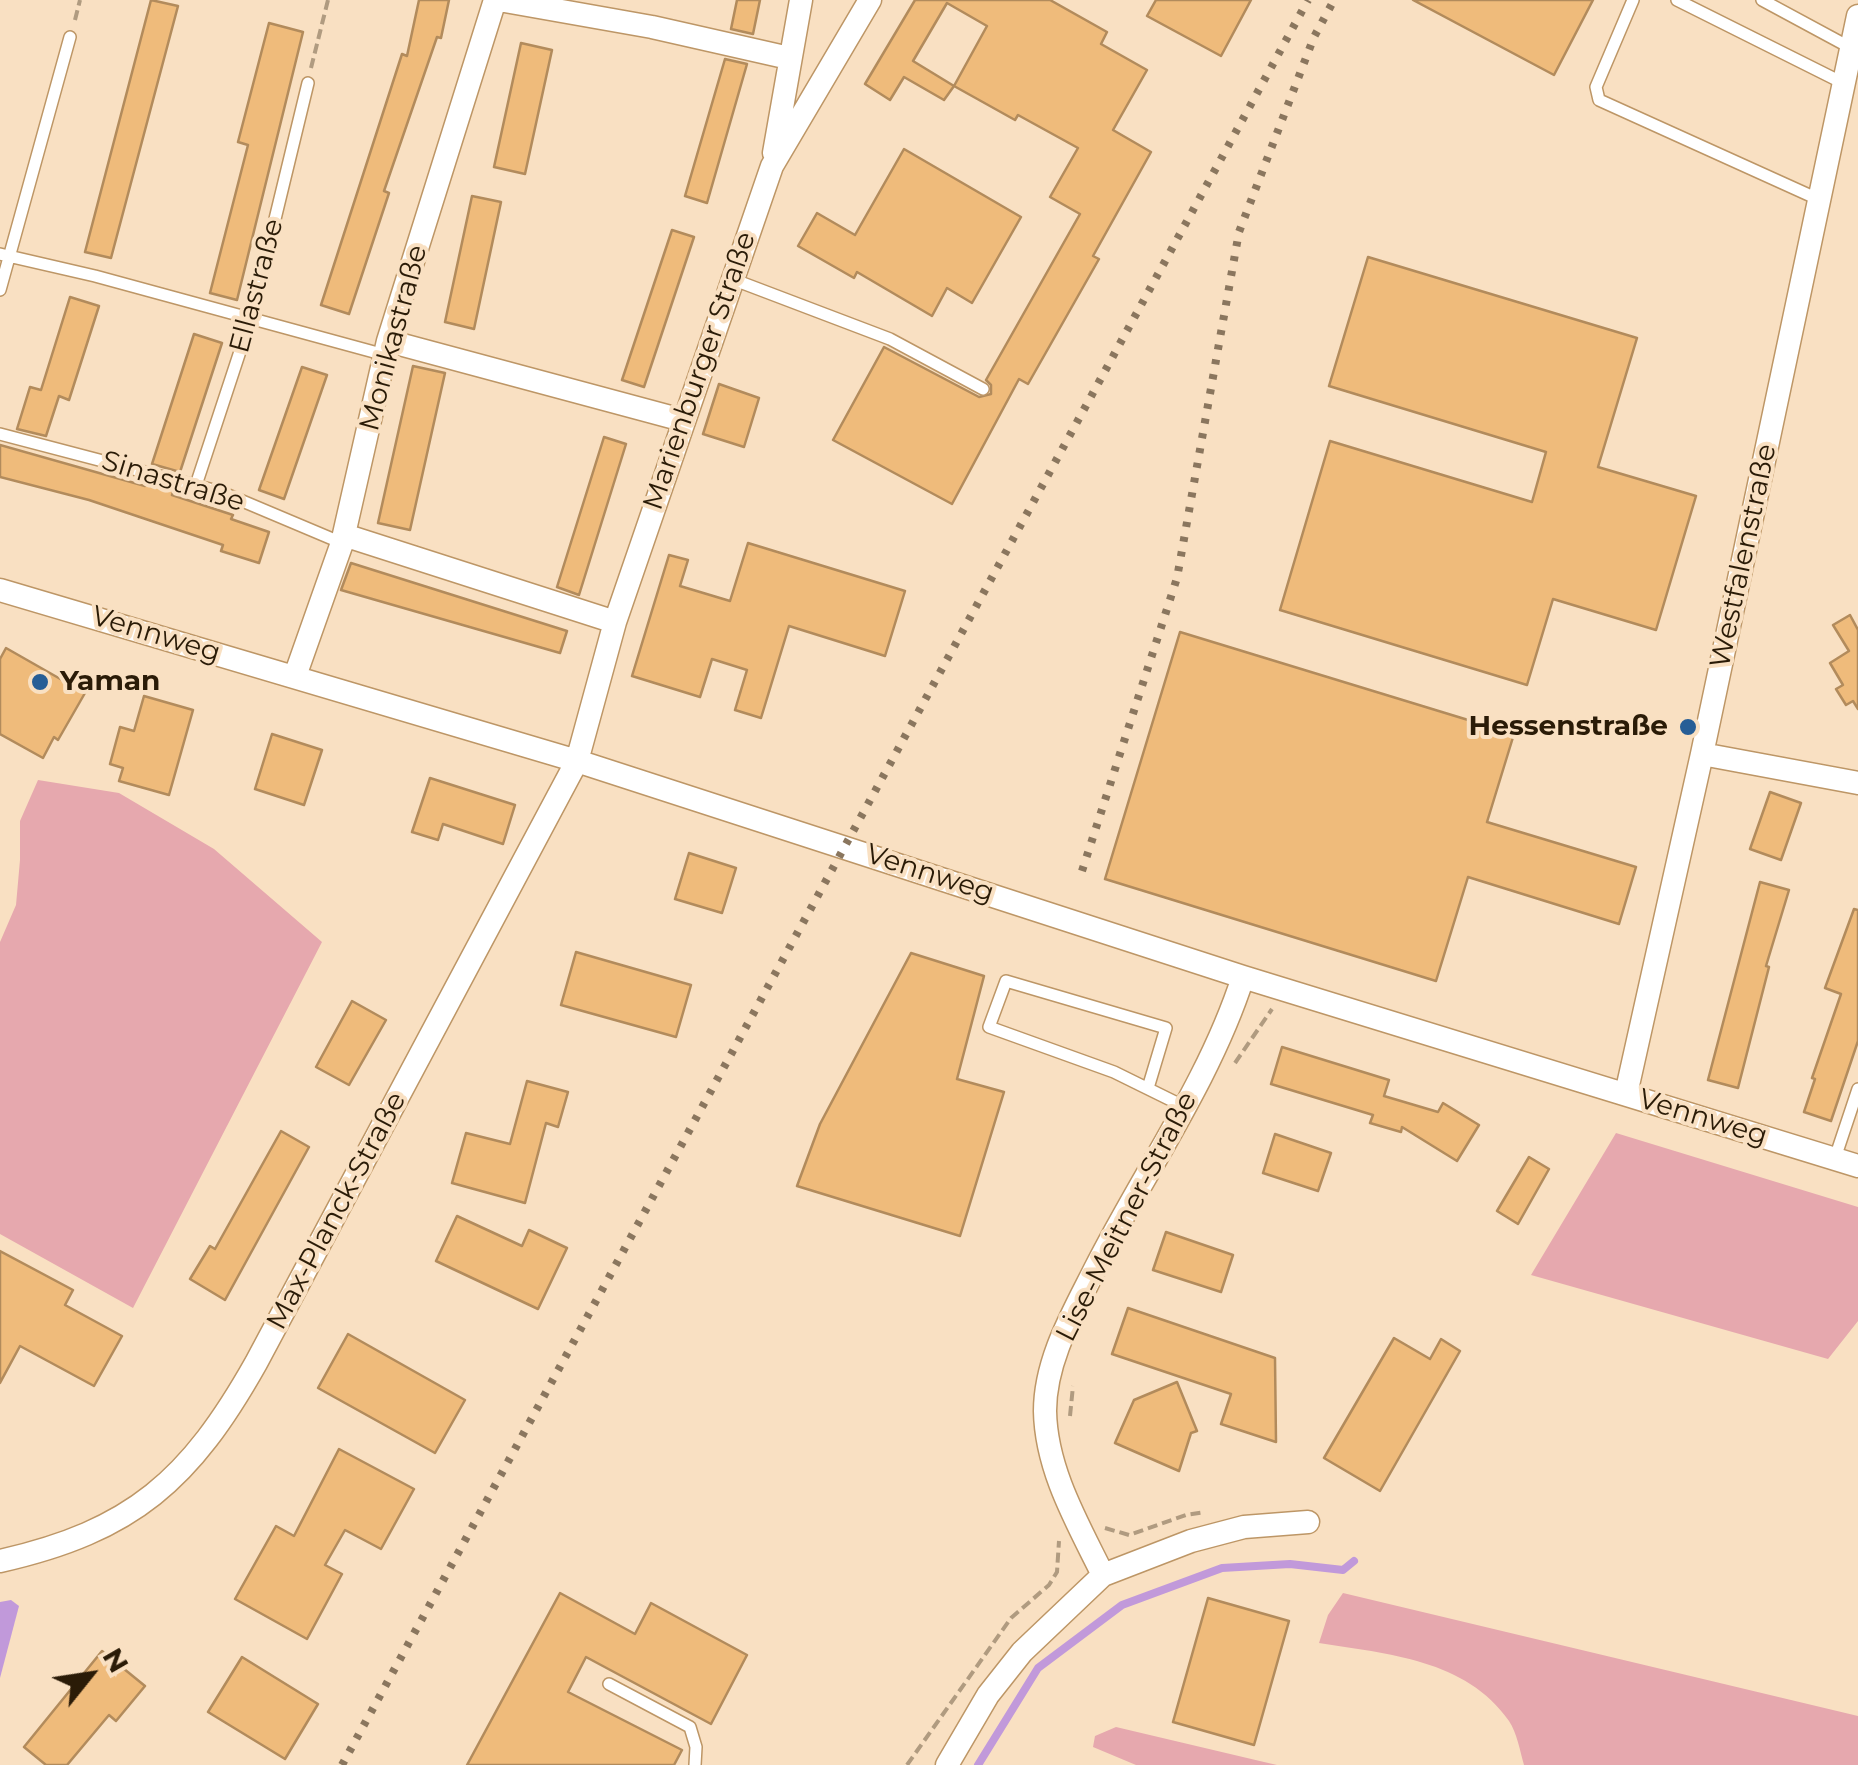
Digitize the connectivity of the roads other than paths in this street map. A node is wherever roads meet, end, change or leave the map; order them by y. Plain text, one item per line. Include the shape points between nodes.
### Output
1 (497, 0) edge
2 (801, 0) edge
3 (870, 0) edge
4 (1632, 0) edge
5 (1677, 0) edge
6 (1762, 0) edge
7 (1858, 16) edge
8 (70, 37) road end
9 (1852, 48) junction
10 (789, 58) junction
11 (308, 83) road end
12 (1844, 83) junction
13 (772, 166) junction
14 (1820, 200) junction
15 (5, 255) edge
16 (732, 279) junction
17 (0, 290) edge
18 (251, 318) junction
19 (386, 348) junction
20 (983, 388) dead end
21 (682, 420) junction
22 (0, 434) edge
23 (196, 485) junction
24 (343, 539) junction
25 (0, 590) edge
26 (615, 622) junction
27 (295, 676) junction
28 (1702, 754) junction
29 (577, 761) junction
30 (1858, 782) edge
31 (1243, 977) junction
32 (1148, 1088) junction
33 (1858, 1090) edge
34 (1626, 1094) junction
35 (1183, 1106) junction
36 (1847, 1162) edge
37 (1308, 1522) dead end
38 (0, 1561) edge
39 (1103, 1575) junction
40 (609, 1684) dead end
41 (696, 1765) edge
42 (947, 1765) edge

1 - 10 street
1 - 19 street, Monikastraße
2 - 10 street
3 - 13 street, Marienburger Straße
4 - 14 lane via 1596,87 1599,100
5 - 12 lane
6 - 9 lane
7 - 9 street, Westfalenstraße
8 - 15 lane
9 - 12 street, Westfalenstraße
10 - 13 street
11 - 18 lane, Ellastraße
12 - 14 street, Westfalenstraße
13 - 16 street, Marienburger Straße
14 - 28 street, Westfalenstraße
15 - 17 lane
15 - 18 lane
16 - 20 lane via 890,339
16 - 21 street, Marienburger Straße
18 - 19 lane
18 - 23 lane, Ellastraße
19 - 21 street
19 - 24 street, Monikastraße
21 - 26 street, Marienburger Straße
22 - 23 lane, Sinastraße
23 - 24 lane, Sinastraße
24 - 26 street
24 - 27 street, Monikastraße
25 - 27 street, Vennweg
26 - 29 street, Marienburger Straße
27 - 29 street, Vennweg
28 - 30 street
28 - 34 street, Westfalenstraße
29 - 31 street, Vennweg
29 - 38 street, Max-Planck-Straße via 218,1426 174,1478 112,1524
31 - 34 street, Vennweg
31 - 35 street, Lise-Meitner-Straße
32 - 32 lane via 989,1027 1006,981 1166,1028
32 - 35 lane
33 - 36 lane
34 - 36 street, Vennweg
35 - 39 street, Lise-Meitner-Straße via 1068,1323 1049,1376 1045,1409 1059,1479
37 - 39 street via 1191,1541
39 - 42 street via 1022,1652
40 - 41 lane via 690,1728

